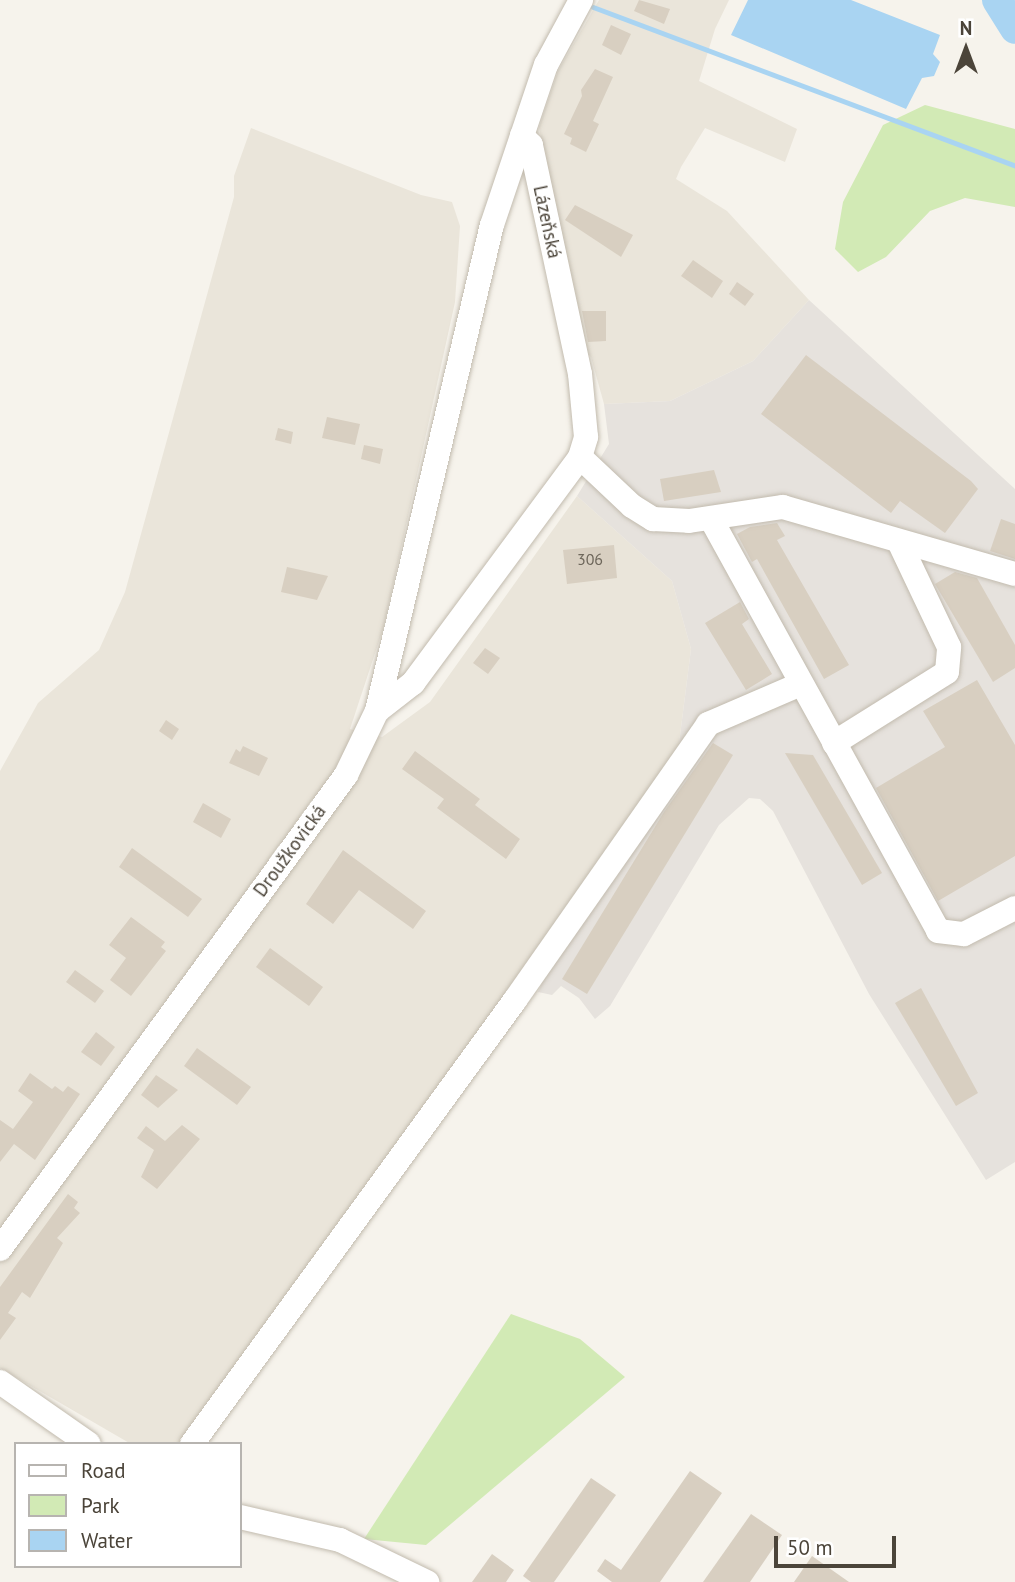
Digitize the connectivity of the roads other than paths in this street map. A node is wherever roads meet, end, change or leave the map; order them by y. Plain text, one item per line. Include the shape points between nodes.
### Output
1 (581, 0) edge
2 (522, 136) junction
3 (580, 457) junction
4 (711, 519) junction
5 (900, 544) junction
6 (1015, 574) edge
7 (801, 684) junction
8 (377, 711) junction
9 (834, 743) junction
10 (1015, 908) edge
11 (0, 1249) edge
12 (0, 1382) edge
13 (86, 1442) edge
14 (193, 1442) edge
15 (242, 1517) edge
16 (427, 1582) edge

1 - 2 street via 546,65
2 - 3 street, Lázeňská via 531,145 580,374 586,437
2 - 8 street via 492,225
3 - 4 street via 641,514 671,523
3 - 8 street, Droužkovická via 413,683
4 - 5 street via 783,508 807,511
4 - 7 street
5 - 6 street
5 - 9 street via 949,647 947,672
7 - 9 street
7 - 14 street via 708,724 515,1000
8 - 11 street, Droužkovická via 346,775
9 - 10 street via 938,931 964,934
12 - 13 street
15 - 16 street via 340,1540

